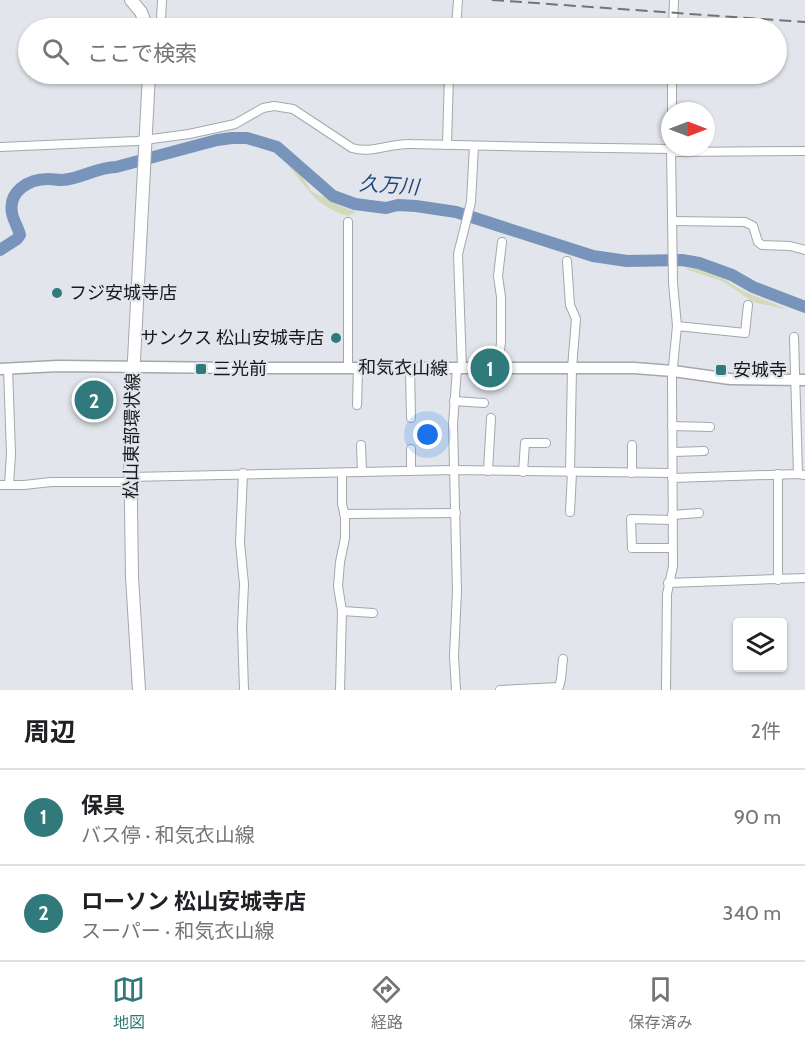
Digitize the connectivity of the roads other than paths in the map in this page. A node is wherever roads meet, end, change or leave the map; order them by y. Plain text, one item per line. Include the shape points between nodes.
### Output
1 (131, 0) edge
2 (162, 0) edge
3 (458, 0) edge
4 (674, 0) edge
5 (143, 18) edge
6 (161, 18) edge
7 (457, 18) edge
8 (673, 18) edge
9 (148, 84) edge
10 (449, 84) edge
11 (672, 84) edge
12 (672, 102) edge
13 (145, 142) junction
14 (447, 145) junction
15 (474, 146) junction
16 (0, 147) edge
17 (661, 149) edge
18 (715, 150) edge
19 (805, 151) edge
20 (671, 156) edge
21 (673, 221) junction
22 (348, 222) dead end
23 (502, 243) dead end
24 (805, 250) edge
25 (567, 261) dead end
26 (748, 305) dead end
27 (676, 326) junction
28 (794, 337) dead end
29 (134, 366) junction
30 (353, 368) junction
31 (410, 368) junction
32 (498, 368) junction
33 (572, 368) junction
34 (4, 369) edge
35 (460, 369) junction
36 (673, 371) junction
37 (801, 380) edge
38 (454, 401) junction
39 (484, 403) dead end
40 (357, 405) dead end
41 (411, 418) dead end
42 (491, 418) dead end
43 (672, 426) junction
44 (710, 427) dead end
45 (546, 443) dead end
46 (361, 445) dead end
47 (632, 445) dead end
48 (411, 449) dead end
49 (704, 451) dead end
50 (673, 452) junction
51 (454, 470) junction
52 (411, 471) junction
53 (488, 471) junction
54 (362, 472) junction
55 (523, 472) junction
56 (243, 473) junction
57 (342, 473) junction
58 (571, 473) junction
59 (632, 473) junction
60 (778, 474) junction
61 (802, 474) edge
62 (672, 476) junction
63 (130, 479) junction
64 (4, 485) edge
65 (570, 512) dead end
66 (456, 513) junction
67 (699, 513) dead end
68 (344, 514) junction
69 (672, 517) junction
70 (672, 548) junction
71 (805, 578) edge
72 (778, 580) junction
73 (668, 583) junction
74 (342, 611) junction
75 (373, 613) dead end
76 (563, 659) dead end
77 (139, 690) edge
78 (244, 690) edge
79 (340, 690) edge
80 (456, 690) edge
81 (500, 690) edge
82 (666, 690) edge

1 - 5 main road
2 - 6 street
3 - 7 street
4 - 8 street
9 - 13 main road, 松山東部環状線
10 - 14 street
11 - 12 street
13 - 14 street via 228,126 274,106 293,109 359,150 402,144
13 - 16 street
13 - 29 main road, 松山東部環状線
14 - 15 street
15 - 17 street
15 - 35 street via 469,210 457,267
18 - 19 street
20 - 21 street
21 - 24 street via 745,222 753,226 762,245
21 - 27 street
22 - 30 street
23 - 32 street
25 - 33 street via 570,305 576,319
26 - 27 street via 745,333
27 - 36 street
28 - 37 street
29 - 30 main road, 和気衣山線
29 - 34 main road, 和気衣山線
29 - 63 main road, 松山東部環状線
30 - 31 main road, 和気衣山線
30 - 40 street
31 - 35 main road, 和気衣山線
31 - 41 street
32 - 33 main road, 和気衣山線
32 - 35 main road, 和気衣山線
33 - 36 main road, 和気衣山線
33 - 58 street
34 - 64 street via 11,454
35 - 38 street
36 - 37 main road, 和気衣山線 via 730,379
36 - 43 street
37 - 61 street
38 - 39 street
38 - 51 street
42 - 53 street
43 - 44 street
43 - 50 street
45 - 55 street via 525,443
46 - 54 street
47 - 59 street
48 - 52 street
49 - 50 street
50 - 62 street
51 - 52 street
51 - 53 street
51 - 66 street
52 - 54 street
53 - 55 street
54 - 57 street
55 - 58 street
56 - 57 street
56 - 63 street
56 - 78 street via 240,543
57 - 68 street
58 - 59 street
58 - 65 street
59 - 62 street
60 - 61 street
60 - 62 street
60 - 72 street
62 - 69 street
63 - 64 street
63 - 77 main road, 松山東部環状線
66 - 68 street
66 - 80 street
67 - 69 street
68 - 74 street via 338,586
69 - 70 street
69 - 70 street via 632,519 632,548
70 - 73 street
71 - 72 street
72 - 73 street
73 - 82 street
74 - 75 street
74 - 79 street
76 - 81 street via 559,687

